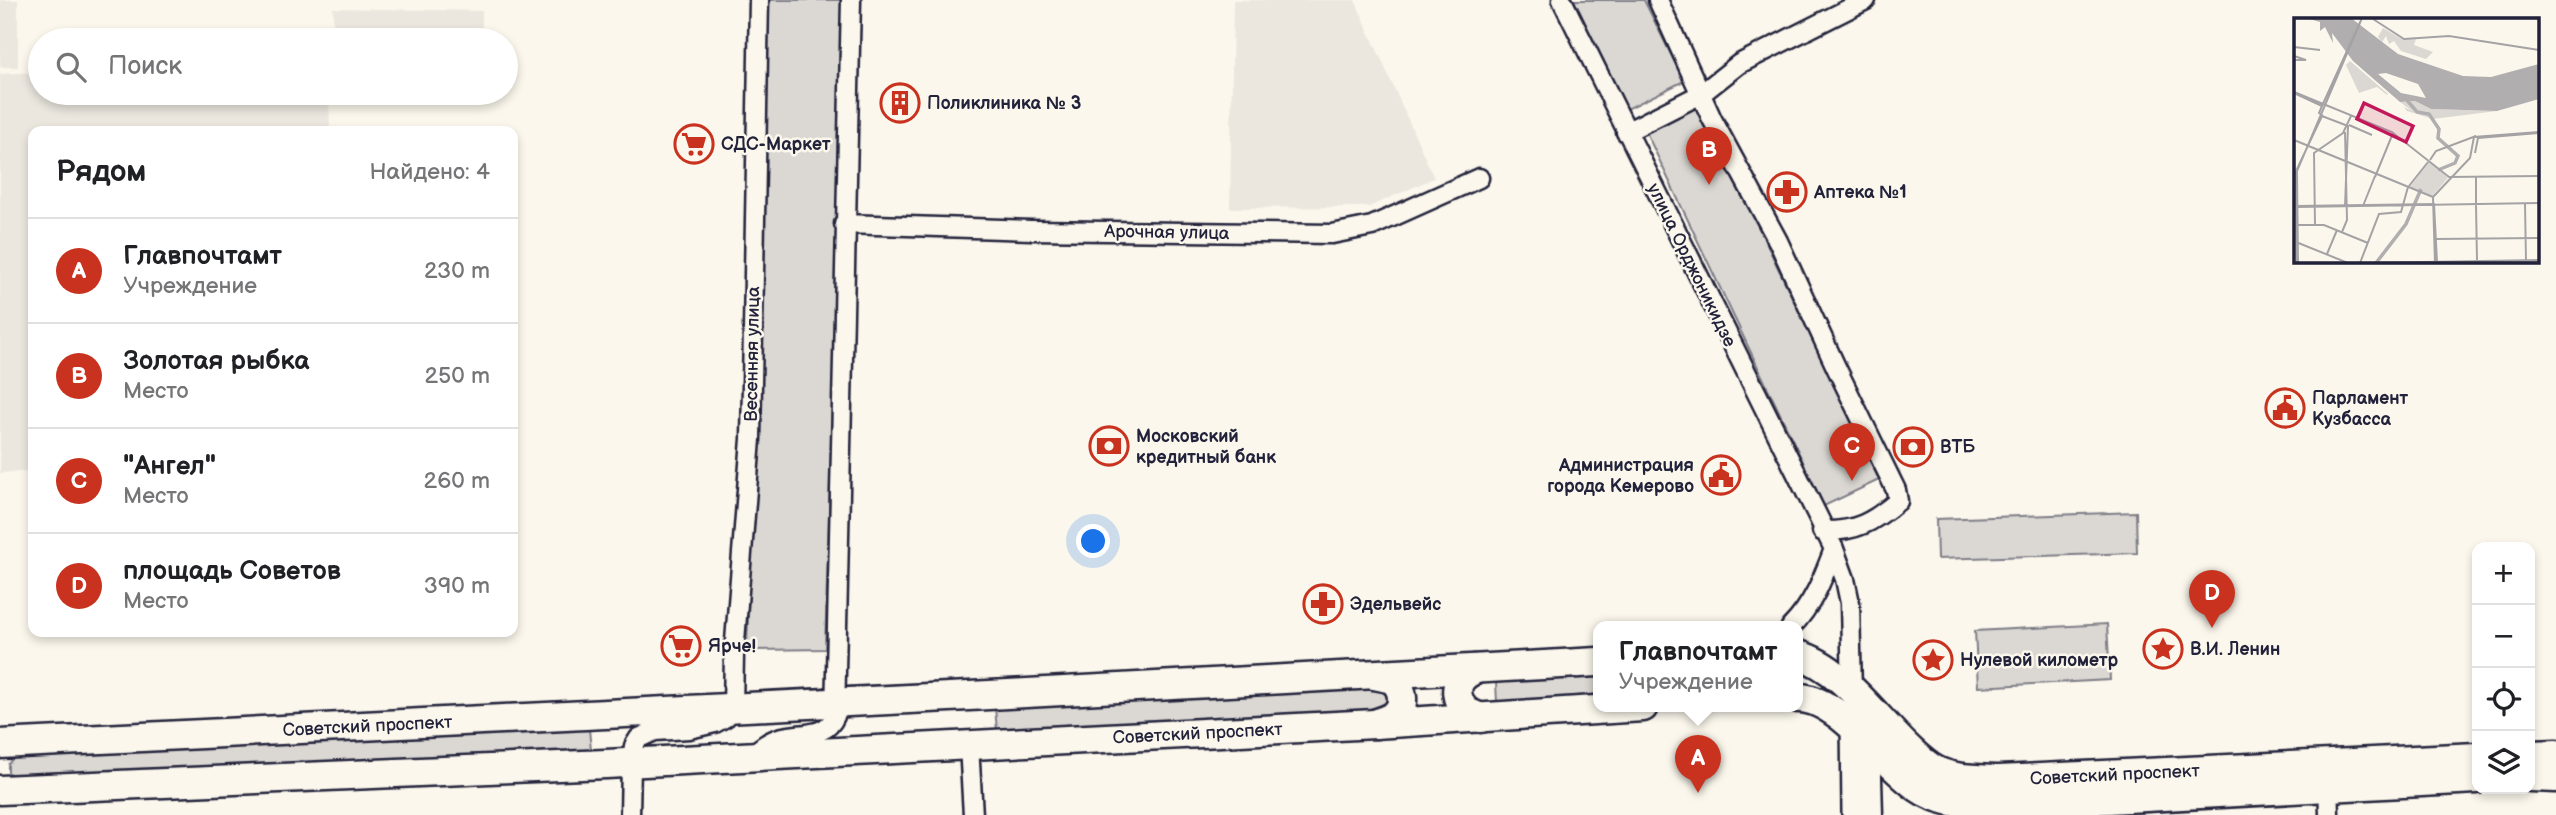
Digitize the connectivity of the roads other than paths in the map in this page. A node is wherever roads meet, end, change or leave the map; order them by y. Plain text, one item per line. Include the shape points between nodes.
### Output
1 (759, 0) edge
2 (851, 0) edge
3 (1562, 0) edge
4 (1658, 0) edge
5 (1866, 0) edge
6 (1701, 94) junction
7 (1626, 132) junction
8 (1479, 178) dead end
9 (844, 224) junction
10 (1822, 531) junction
11 (1833, 550) junction
12 (1796, 621) edge
13 (1803, 656) edge
14 (1593, 662) edge
15 (1476, 669) junction
16 (1374, 675) junction
17 (1852, 692) junction
18 (1803, 698) edge
19 (837, 702) junction
20 (733, 708) junction
21 (1593, 710) edge
22 (1480, 718) junction
23 (1375, 724) junction
24 (1862, 737) junction
25 (969, 745) junction
26 (4, 748) edge
27 (2556, 754) edge
28 (751, 755) junction
29 (2535, 755) edge
30 (2472, 758) edge
31 (631, 763) junction
32 (2328, 774) junction
33 (2535, 777) edge
34 (2556, 778) edge
35 (2472, 779) edge
36 (4, 785) edge
37 (630, 815) edge
38 (973, 815) edge
39 (1854, 815) edge
40 (1873, 815) edge
41 (2329, 815) edge

1 - 20 street, Весенняя улица via 751,439
2 - 9 street
3 - 7 street, улица Орджоникидзе
4 - 6 street
5 - 6 street via 1739,64
6 - 7 street
6 - 10 street via 1779,241 1896,490 1898,500 1875,520
7 - 10 street, улица Орджоникидзе
8 - 9 street, Арочная улица via 1372,226 1332,234
9 - 19 street
10 - 11 street, улица Орджоникидзе
11 - 12 street via 1820,585
11 - 17 street, улица Орджоникидзе via 1850,603
13 - 17 main road, Советский проспект via 1834,674
14 - 15 main road, Советский проспект
15 - 16 main road, Советский проспект
15 - 22 main road via 1464,674 1457,693 1465,712
16 - 19 main road, Советский проспект
16 - 23 main road via 1391,679 1402,698 1394,716
17 - 24 street
17 - 32 main road, Советский проспект via 1931,768 1953,776 1999,780
18 - 24 main road, Советский проспект via 1822,705
19 - 20 main road, Советский проспект
19 - 28 street, Советский проспект via 831,725 824,731 777,739
20 - 26 main road, Советский проспект
20 - 31 street, Советский проспект via 715,723 645,733 634,746
21 - 22 main road, Советский проспект
22 - 23 main road, Советский проспект
23 - 25 main road, Советский проспект
24 - 32 main road, Советский проспект via 1919,788 1981,806
24 - 39 street
24 - 40 street
25 - 28 main road, Советский проспект
25 - 38 street
27 - 29 main road
28 - 31 main road, Советский проспект
30 - 32 main road, Советский проспект
31 - 36 main road, Советский проспект
31 - 37 street
32 - 35 main road, Советский проспект
32 - 41 street
33 - 34 main road

